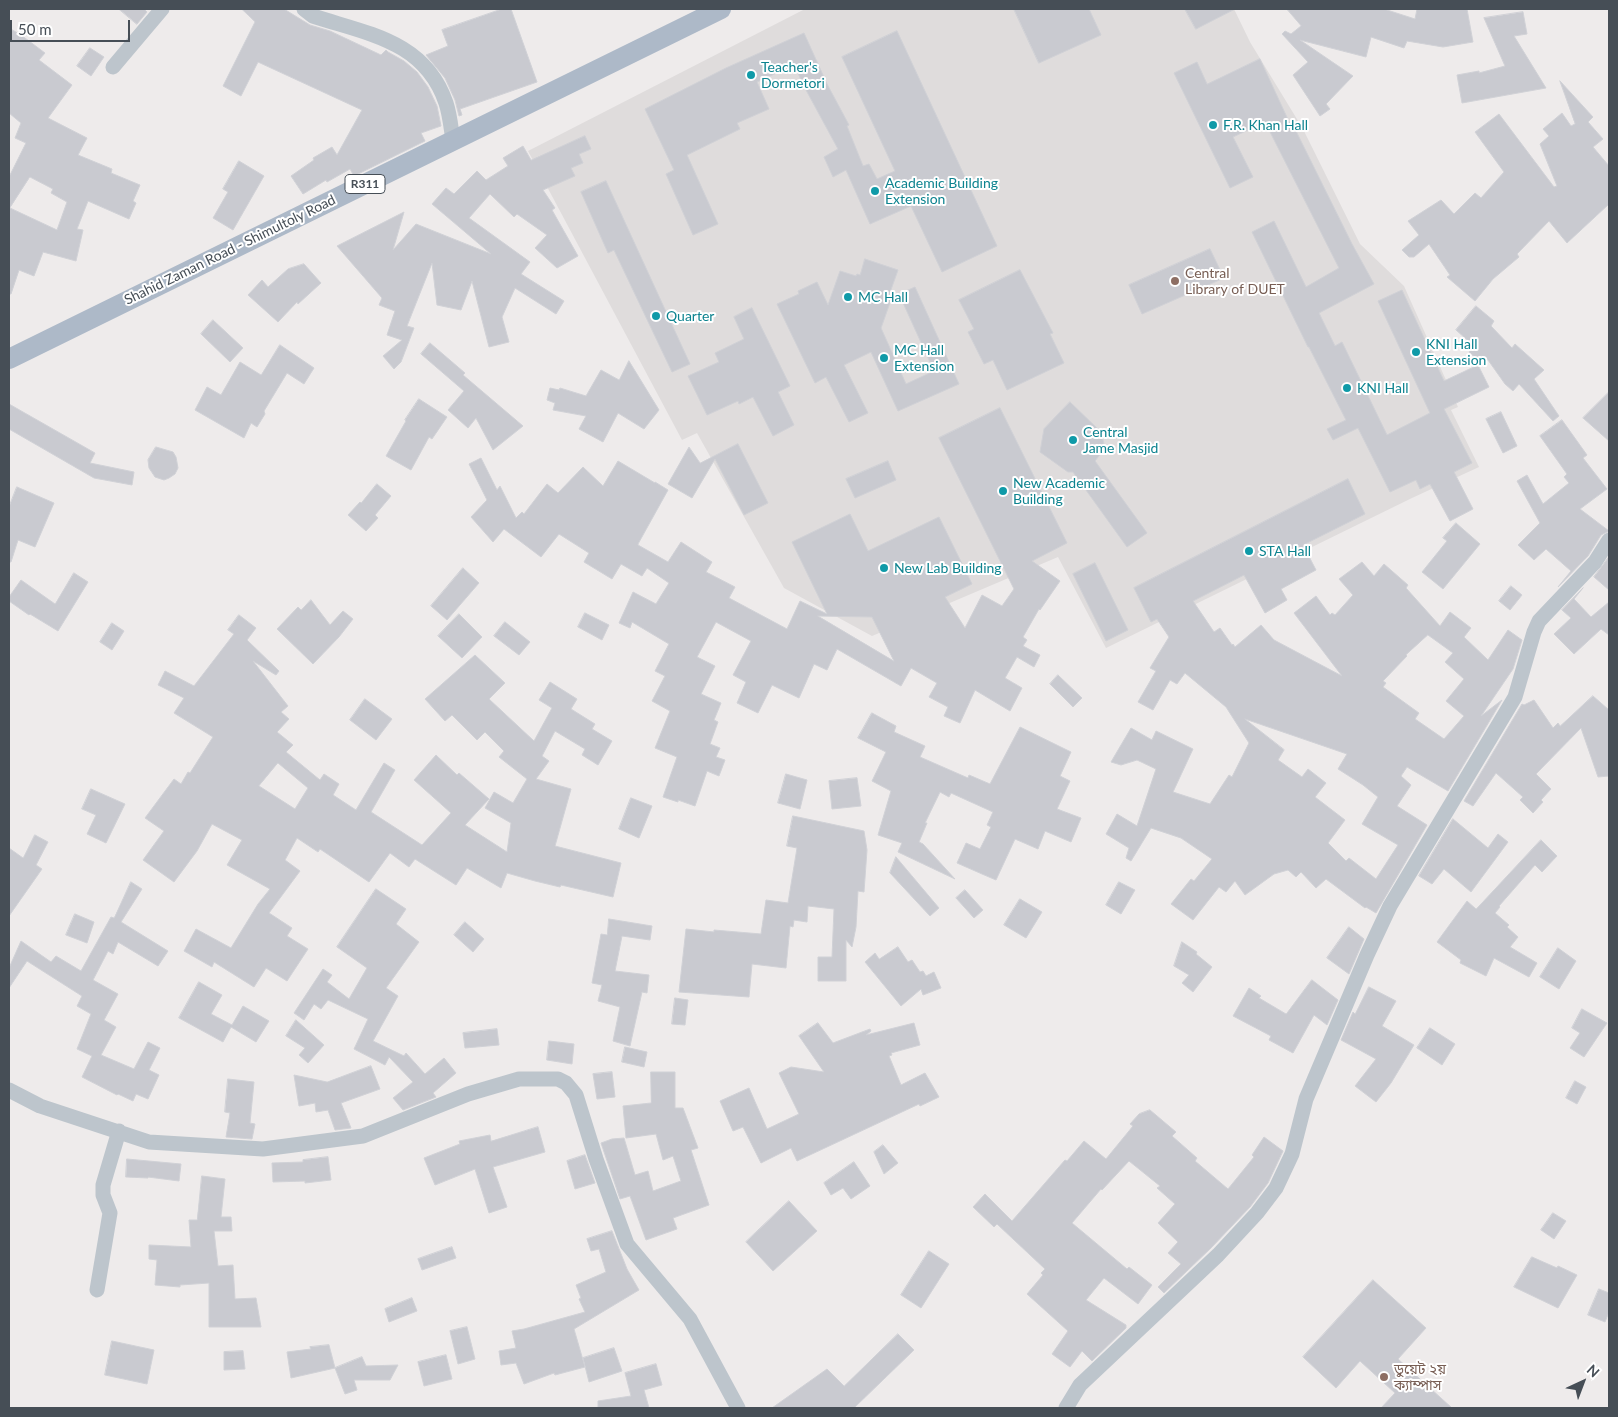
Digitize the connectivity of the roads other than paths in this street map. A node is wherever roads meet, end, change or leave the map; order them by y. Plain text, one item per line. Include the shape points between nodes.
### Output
1 (162, 9) edge
2 (304, 9) edge
3 (722, 9) edge
4 (113, 67) dead end
5 (453, 141) junction
6 (9, 359) edge
7 (1609, 540) edge
8 (9, 1090) edge
9 (119, 1132) junction
10 (96, 1290) dead end
11 (738, 1408) edge
12 (1066, 1408) edge

1 - 4 street
2 - 5 street via 313,16 390,41 418,59 434,78 446,103
3 - 5 main road, Shahid Zaman Road - Shimultoly Road / R311
5 - 6 main road, Shahid Zaman Road - Shimultoly Road / R311
7 - 12 street via 1594,562 1540,621 1515,697 1390,906 1306,1099 1292,1154 1276,1188 1218,1255 1080,1385
8 - 9 street via 40,1106
9 - 10 street via 103,1185 110,1213
9 - 11 street via 149,1142 263,1149 363,1136 468,1094 519,1079 558,1079 576,1095 627,1244 690,1319

